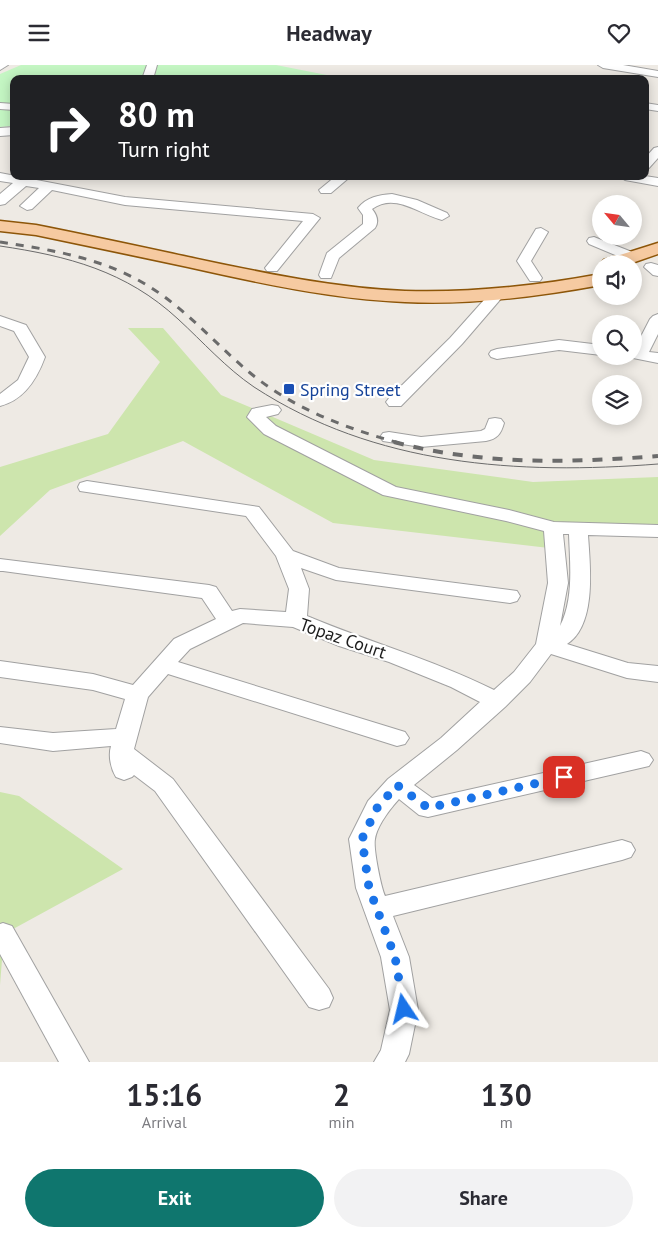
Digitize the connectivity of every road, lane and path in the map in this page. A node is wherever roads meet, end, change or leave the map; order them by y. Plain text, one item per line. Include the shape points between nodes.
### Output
1 (603, 65) edge
2 (629, 69) junction
3 (658, 74) edge
4 (624, 75) edge
5 (658, 151) edge
6 (649, 161) edge
7 (10, 168) edge
8 (0, 176) edge
9 (19, 180) edge
10 (340, 180) edge
11 (24, 181) junction
12 (49, 186) junction
13 (326, 190) dead end
14 (0, 201) edge
15 (27, 206) dead end
16 (0, 216) edge
17 (442, 216) dead end
18 (0, 226) edge
19 (541, 232) dead end
20 (602, 245) edge
21 (658, 248) edge
22 (645, 265) edge
23 (272, 267) junction
24 (592, 269) edge
25 (326, 275) junction
26 (536, 278) junction
27 (592, 282) edge
28 (496, 294) junction
29 (658, 319) edge
30 (0, 321) edge
31 (642, 345) edge
32 (592, 349) edge
33 (497, 353) dead end
34 (642, 356) edge
35 (658, 358) edge
36 (0, 401) edge
37 (395, 402) dead end
38 (272, 410) dead end
39 (495, 423) dead end
40 (389, 437) dead end
41 (86, 487) dead end
42 (553, 528) junction
43 (578, 529) junction
44 (658, 531) edge
45 (286, 555) junction
46 (3, 565) dead end
47 (510, 596) dead end
48 (296, 620) junction
49 (228, 622) junction
50 (546, 645) junction
51 (163, 665) junction
52 (0, 669) edge
53 (658, 673) edge
54 (138, 694) junction
55 (497, 701) junction
56 (0, 735) edge
57 (396, 738) dead end
58 (123, 753) junction
59 (641, 760) dead end
60 (397, 785) junction
61 (622, 850) dead end
62 (377, 909) junction
63 (4, 934) dead end
64 (319, 998) dead end
65 (74, 1062) edge
66 (389, 1062) edge

1 - 2 street
2 - 3 street
2 - 4 street
5 - 6 street
7 - 8 street
9 - 11 street
10 - 13 street
11 - 12 street
11 - 14 street
12 - 15 street
12 - 23 street via 125,201 313,217
16 - 23 main road via 63,223
17 - 25 street via 394,197 372,201 365,209 370,215 370,225 332,256
18 - 28 main road via 36,230 260,278 322,288 432,297
19 - 26 street via 524,261
20 - 22 street
21 - 22 main road
23 - 25 main road
24 - 26 main road
25 - 26 main road via 368,280 469,283
27 - 28 main road
28 - 37 street via 456,341
29 - 31 street
30 - 36 street via 20,328 37,357 29,379
32 - 33 street via 559,345
34 - 35 street
38 - 42 street via 258,413 256,417 270,430 390,491
39 - 40 street via 493,431 486,436 421,442
41 - 45 street via 252,511
42 - 43 street
42 - 50 street via 558,583
43 - 44 street
43 - 50 street via 580,590 575,616 565,635
45 - 47 street via 336,574
45 - 48 street via 299,589
46 - 49 street via 209,592
48 - 49 street, Topaz Court via 240,616
48 - 55 street, Topaz Court via 397,657
49 - 51 street, Topaz Court via 182,644
50 - 53 street via 627,670
50 - 55 street via 522,677
51 - 54 street, Topaz Court
51 - 57 street
52 - 54 street via 93,682
54 - 58 street, Topaz Court
55 - 60 street
56 - 58 street
58 - 64 street via 164,785
59 - 60 street via 428,808
60 - 62 street via 377,808 362,839 369,888
61 - 62 street
62 - 66 street via 395,957 404,1009 394,1054
63 - 65 street

